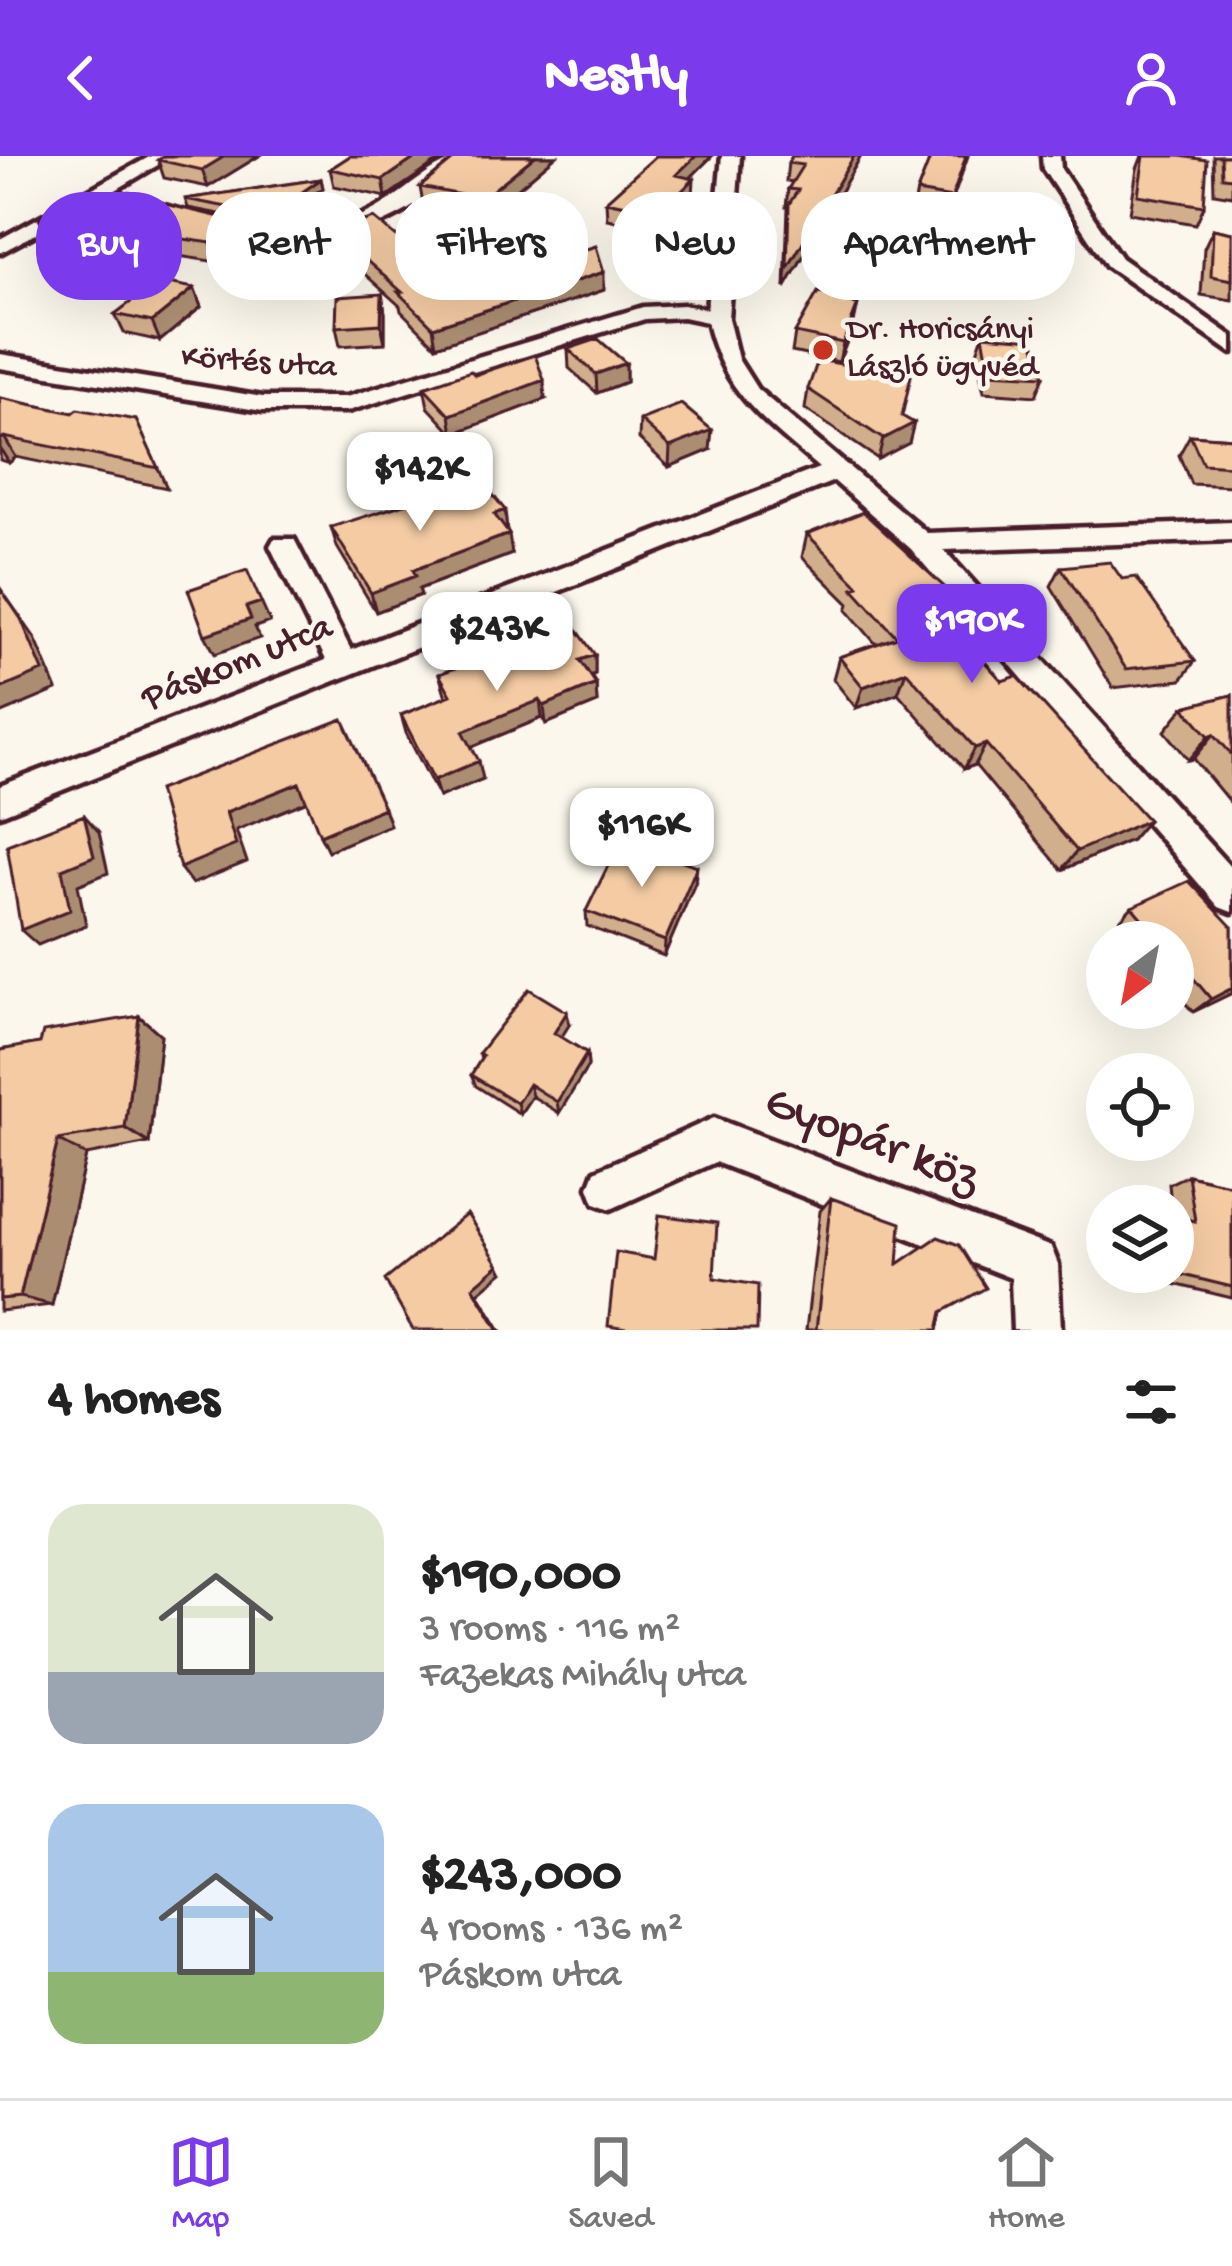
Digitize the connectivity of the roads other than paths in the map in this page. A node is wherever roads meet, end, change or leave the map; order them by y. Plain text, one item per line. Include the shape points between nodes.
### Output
1 (164, 156) edge
2 (465, 156) edge
3 (730, 156) edge
4 (1051, 156) edge
5 (98, 192) edge
6 (182, 214) edge
7 (36, 227) edge
8 (0, 247) edge
9 (717, 318) junction
10 (1232, 346) edge
11 (0, 361) edge
12 (840, 470) junction
13 (1232, 531) edge
14 (921, 542) junction
15 (284, 546) dead end
16 (344, 665) junction
17 (0, 801) edge
18 (1232, 895) edge
19 (611, 1186) dead end
20 (1037, 1330) edge

1 - 5 street
2 - 6 street via 392,210 341,232 292,238
3 - 9 street
4 - 10 street via 1114,262
7 - 8 street
9 - 11 street, Körtés utca via 643,314 348,404 240,401
9 - 12 street via 727,359 748,393
12 - 14 street
12 - 16 street, Páskom utca
13 - 14 street
14 - 18 street
15 - 16 street
16 - 17 street, Páskom utca
19 - 20 street, Gyopár köz via 714,1140 1034,1264

